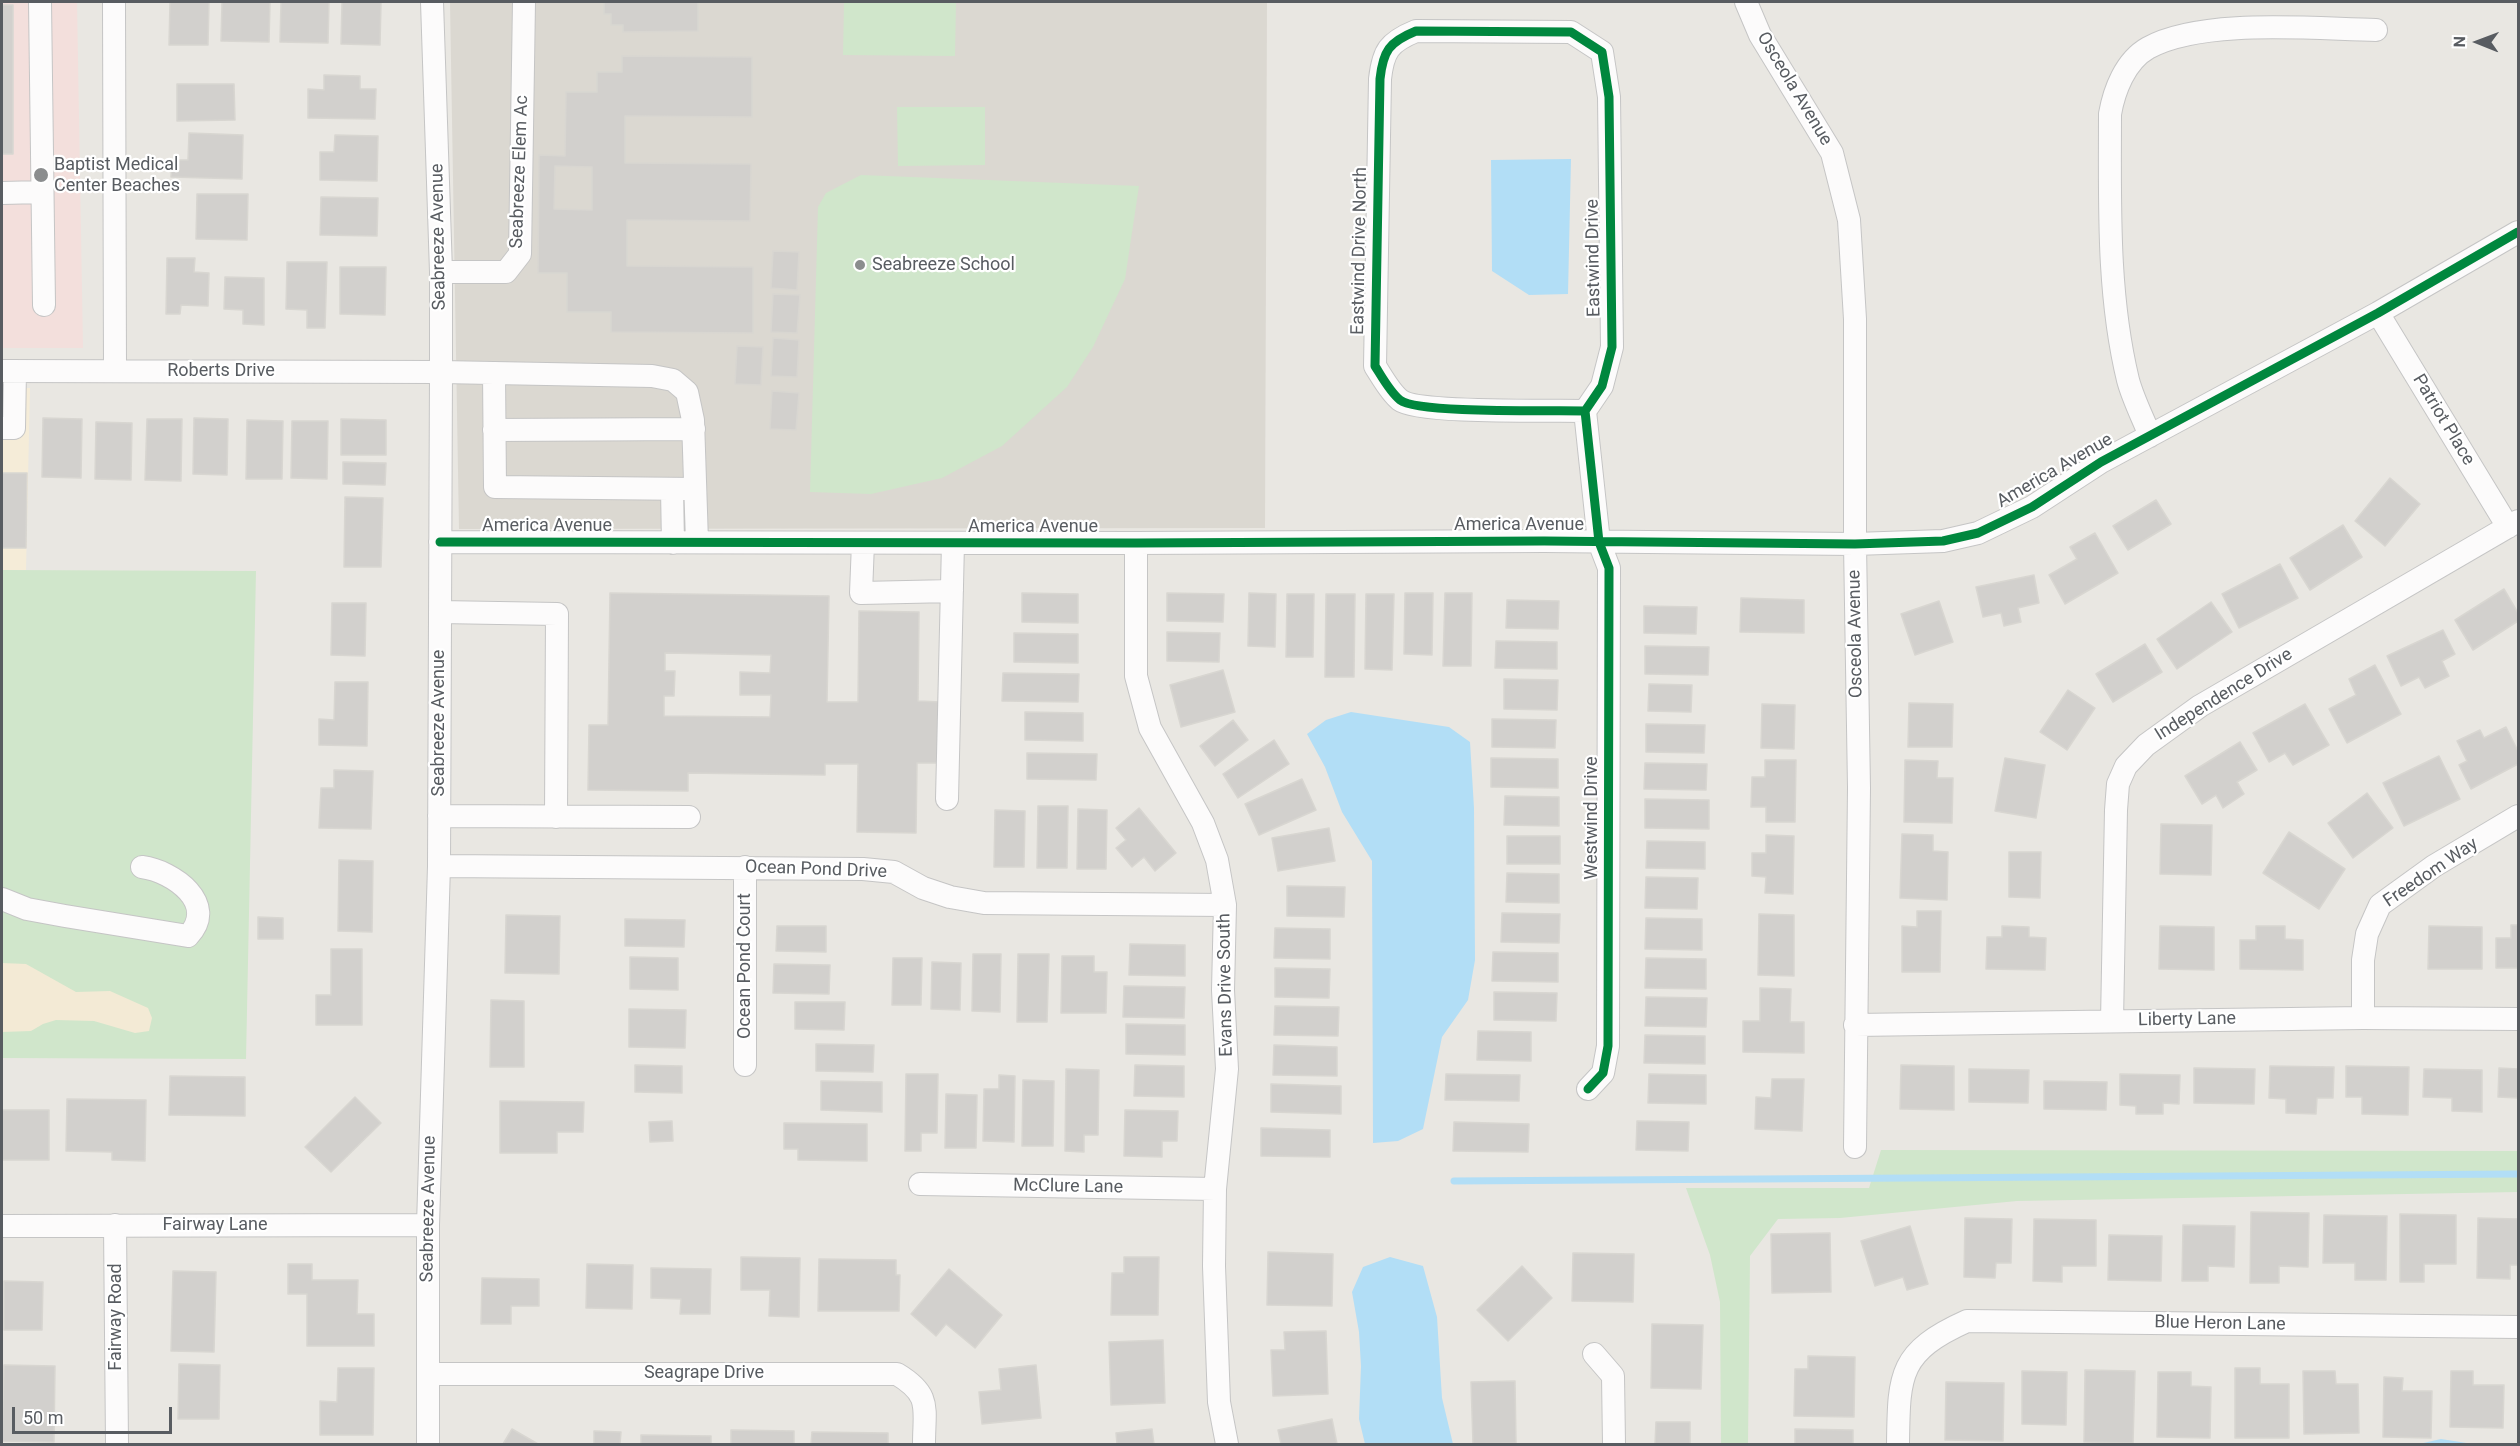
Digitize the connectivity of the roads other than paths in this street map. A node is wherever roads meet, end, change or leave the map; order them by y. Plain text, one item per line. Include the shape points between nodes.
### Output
1 (40, 2) edge
2 (114, 2) edge
3 (432, 2) edge
4 (524, 2) edge
5 (1746, 2) edge
6 (2376, 30) dead end
7 (1522, 31) joint
8 (42, 192) junction
9 (2, 193) edge
10 (2518, 231) edge
11 (441, 272) junction
12 (44, 305) dead end
13 (2378, 313) junction
14 (8, 371) edge
15 (115, 371) junction
16 (441, 372) junction
17 (494, 373) junction
18 (1585, 411) junction
19 (2, 428) edge
20 (694, 429) junction
21 (494, 430) junction
22 (2150, 436) junction
23 (672, 489) junction
24 (695, 489) junction
25 (2513, 524) edge
26 (440, 542) junction
27 (1599, 542) junction
28 (673, 543) junction
29 (697, 543) junction
30 (863, 543) junction
31 (952, 543) junction
32 (1136, 543) junction
33 (1855, 544) junction
34 (952, 591) junction
35 (440, 612) junction
36 (947, 799) dead end
37 (439, 816) junction
38 (2518, 816) edge
39 (556, 817) junction
40 (688, 817) dead end
41 (439, 866) junction
42 (142, 867) dead end
43 (745, 867) junction
44 (2, 899) edge
45 (1225, 905) junction
46 (2363, 1018) junction
47 (2518, 1019) edge
48 (2112, 1021) junction
49 (1855, 1025) junction
50 (745, 1065) dead end
51 (1588, 1089) dead end
52 (1855, 1147) dead end
53 (920, 1184) dead end
54 (1215, 1189) junction
55 (115, 1225) junction
56 (428, 1225) junction
57 (2, 1226) edge
58 (2518, 1327) edge
59 (1594, 1354) dead end
60 (428, 1374) junction
61 (117, 1444) edge
62 (428, 1444) edge
63 (924, 1444) edge
64 (1227, 1444) edge
65 (1614, 1444) edge
66 (1898, 1444) edge

1 - 8 street
2 - 15 street
3 - 11 street, Seabreeze Avenue
4 - 11 street, Seabreeze Elem Ac via 520,254 506,273
5 - 33 street, Osceola Avenue via 1760,35 1832,153 1849,220 1855,319
6 - 22 street via 2230,28 2171,39 2146,49 2123,74 2113,95 2110,114 2110,217 2118,325 2129,382
7 - 18 street, Eastwind Drive via 1571,32 1602,52 1609,97 1612,347 1602,386
7 - 18 street, Eastwind Drive North via 1416,31 1397,38 1383,57 1377,149 1375,366 1400,400 1414,406
8 - 9 street
8 - 12 street
10 - 13 street, America Avenue
11 - 16 street, Seabreeze Avenue
13 - 22 street, America Avenue
13 - 25 street, Patriot Place
14 - 15 street, Roberts Drive
14 - 19 street via 14,428
15 - 16 street, Roberts Drive
16 - 17 street, Roberts Drive
16 - 26 street, Seabreeze Avenue
17 - 20 street, Roberts Drive via 652,376 673,380 687,392
17 - 21 street
18 - 27 street
20 - 21 street
20 - 24 street, Roberts Drive
21 - 23 street via 495,487
22 - 33 street, America Avenue via 2032,507 1978,533 1943,541
23 - 24 street
23 - 28 street
24 - 29 street, Roberts Drive
25 - 48 street, Independence Drive via 2200,706 2146,745 2126,766 2117,792
26 - 28 street, America Avenue
26 - 35 street, Seabreeze Avenue
27 - 32 street, America Avenue
27 - 33 street, America Avenue
27 - 51 street, Westwind Drive via 1609,568 1608,1046 1603,1073
28 - 29 street, America Avenue
29 - 30 street, America Avenue
30 - 31 street, America Avenue
30 - 34 street via 861,593
31 - 32 street, America Avenue
31 - 34 street
32 - 45 street, Evans Drive South via 1136,676 1150,728 1203,823 1217,860
33 - 49 street, Osceola Avenue via 1859,788
34 - 36 street
35 - 37 street, Seabreeze Avenue
35 - 39 street via 557,614
37 - 39 street
37 - 41 street, Seabreeze Avenue
38 - 46 street, Freedom Way via 2434,866 2380,905 2367,934 2363,960
39 - 40 street
41 - 43 street, Ocean Pond Drive
41 - 56 street, Seabreeze Avenue
42 - 44 street via 172,876 194,900 200,912 198,926 188,936 55,915
43 - 45 street, Ocean Pond Drive via 894,872 923,888 984,903
43 - 50 street, Ocean Pond Court
45 - 54 street, Evans Drive South via 1223,990 1227,1069
46 - 47 street, Liberty Lane
46 - 48 street, Liberty Lane
48 - 49 street, Liberty Lane
49 - 52 street, Osceola Avenue
53 - 54 street, McClure Lane
54 - 64 street, Evans Drive South via 1219,1391
55 - 56 street, Fairway Lane
55 - 57 street, Fairway Lane
55 - 61 street, Fairway Road
56 - 60 street, Seabreeze Avenue
58 - 66 street, Blue Heron Lane via 1967,1322 1942,1332 1916,1352 1903,1373
59 - 65 street via 1613,1376
60 - 62 street, Seabreeze Avenue
60 - 63 street, Seagrape Drive via 897,1374 914,1384 924,1400

